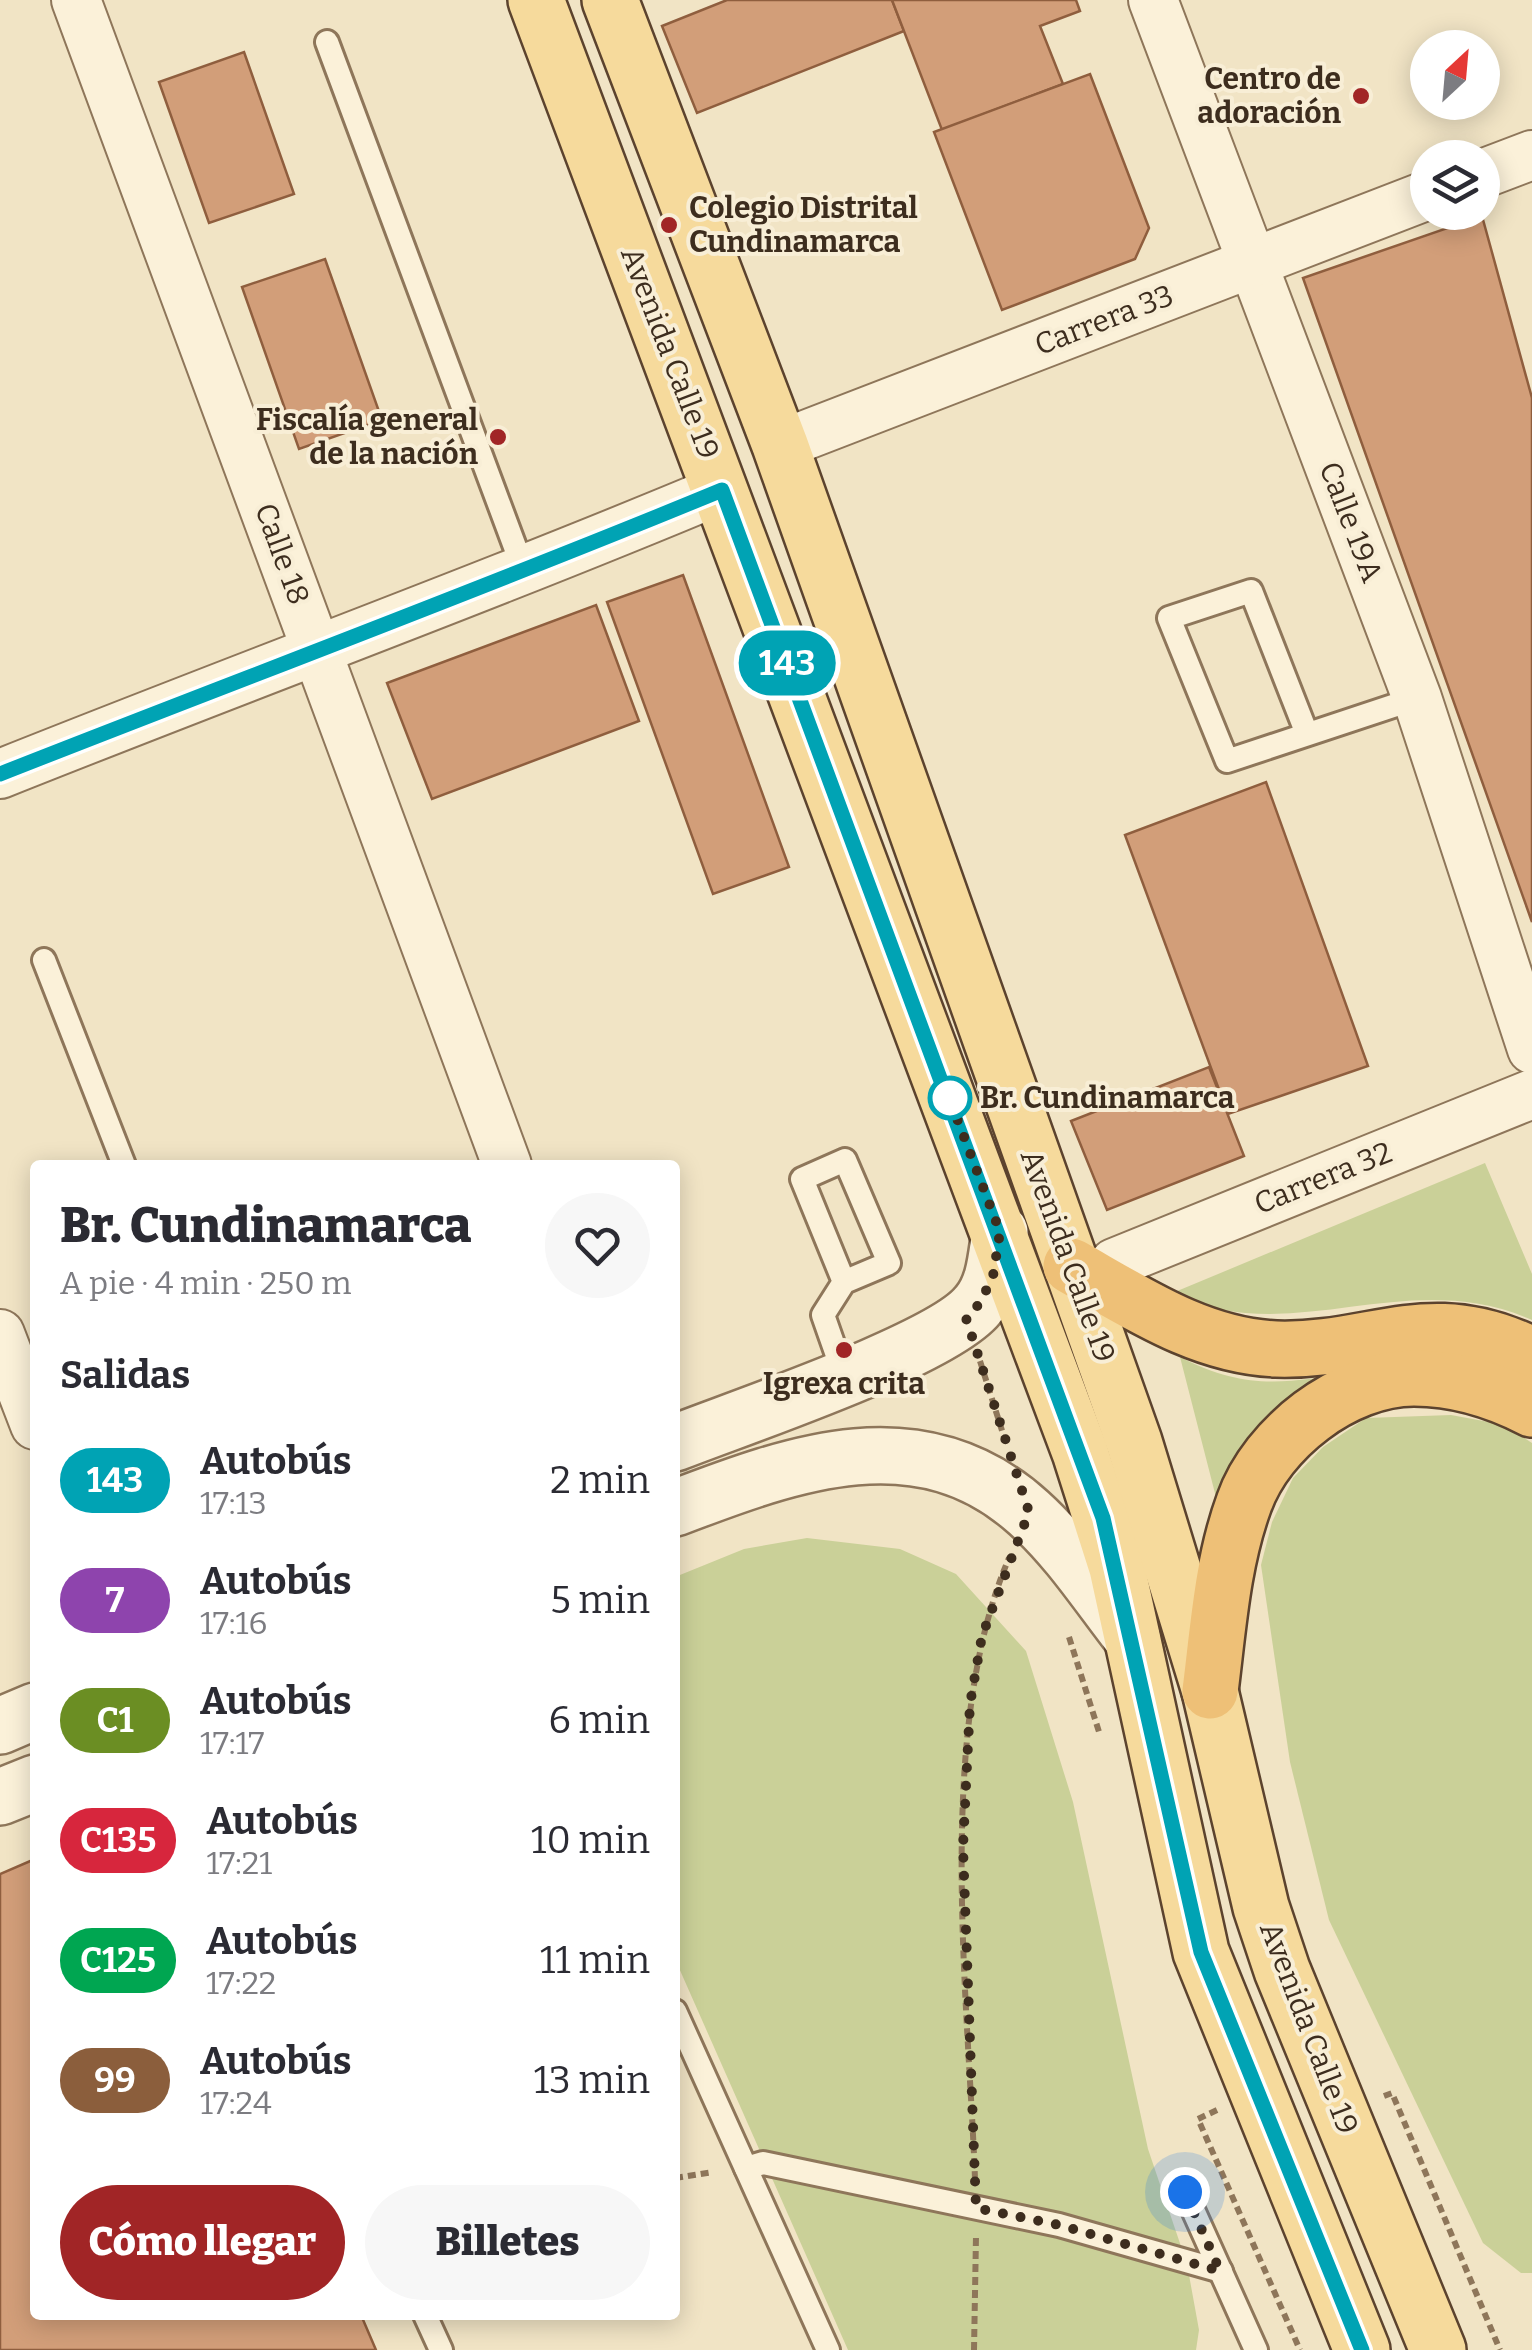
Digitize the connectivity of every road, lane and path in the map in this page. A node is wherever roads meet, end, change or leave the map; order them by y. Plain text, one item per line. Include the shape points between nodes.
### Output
1 (76, 0) edge
2 (536, 0) edge
3 (1153, 0) edge
4 (622, 8) edge
5 (327, 42) dead end
6 (1532, 155) edge
7 (1500, 167) edge
8 (1410, 202) edge
9 (1253, 262) junction
10 (780, 445) junction
11 (722, 490) junction
12 (524, 572) junction
13 (317, 648) junction
14 (1417, 698) junction
15 (1307, 734) junction
16 (0, 774) edge
17 (44, 960) dead end
18 (1532, 1049) edge
19 (1532, 1094) edge
20 (122, 1160) edge
21 (505, 1160) edge
22 (1000, 1232) junction
23 (1093, 1264) junction
24 (844, 1282) junction
25 (966, 1318) junction
26 (0, 1334) edge
27 (1532, 1355) edge
28 (844, 1375) junction
29 (1532, 1409) edge
30 (30, 1412) edge
31 (680, 1441) edge
32 (1006, 1442) dead end
33 (680, 1506) edge
34 (1029, 1512) junction
35 (1065, 1626) dead end
36 (1132, 1638) junction
37 (1210, 1692) junction
38 (30, 1713) edge
39 (0, 1726) edge
40 (1102, 1739) dead end
41 (30, 1785) edge
42 (0, 1797) edge
43 (680, 2022) edge
44 (1374, 2100) dead end
45 (1227, 2106) dead end
46 (746, 2168) junction
47 (1185, 2192) dead end
48 (976, 2208) junction
49 (1220, 2271) junction
50 (427, 2320) edge
51 (441, 2350) edge
52 (828, 2350) edge
53 (974, 2350) edge
54 (1256, 2350) edge
55 (1300, 2350) edge
56 (1362, 2350) edge
57 (1438, 2350) edge
58 (1500, 2350) edge

1 - 13 street, Calle 18
2 - 11 main road, Avenida Calle 19
3 - 9 street, Calle 19A
4 - 10 main road, Avenida Calle 19
5 - 12 lane
6 - 7 street
8 - 9 street, Carrera 33
9 - 10 street, Carrera 33
9 - 14 street, Calle 19A
10 - 23 main road, Avenida Calle 19
11 - 12 street
11 - 22 main road, Avenida Calle 19
12 - 13 street
13 - 16 street
13 - 21 street, Calle 18
14 - 15 lane
14 - 18 street, Calle 19A
15 - 15 lane via 1250,591 1170,618 1227,761
17 - 20 lane
19 - 23 street, Carrera 32
22 - 25 street via 993,1276
22 - 36 main road, Avenida Calle 19 via 1103,1518
23 - 27 highway via 1154,1313 1240,1346 1279,1349 1418,1329 1471,1334
23 - 37 main road, Avenida Calle 19 via 1134,1442
24 - 24 lane via 890,1263 845,1160 802,1180
24 - 28 lane via 823,1315
25 - 28 street
25 - 32 path
26 - 30 street
28 - 31 street
29 - 37 highway via 1464,1382 1411,1378 1364,1388 1310,1418 1268,1455 1245,1499 1229,1552
33 - 34 street via 784,1468 862,1455 952,1467
34 - 36 street
34 - 48 path via 982,1636 970,1704 963,1847
35 - 40 path
36 - 56 main road, Avenida Calle 19 via 1189,1910 1219,2006
37 - 57 main road, Avenida Calle 19 via 1282,1970
38 - 39 street
41 - 42 street
43 - 46 lane
44 - 58 path via 1392,2093
45 - 55 path via 1198,2119
46 - 48 lane via 763,2163
46 - 52 lane
47 - 49 lane
48 - 49 lane
48 - 53 path
49 - 54 lane
50 - 51 lane

